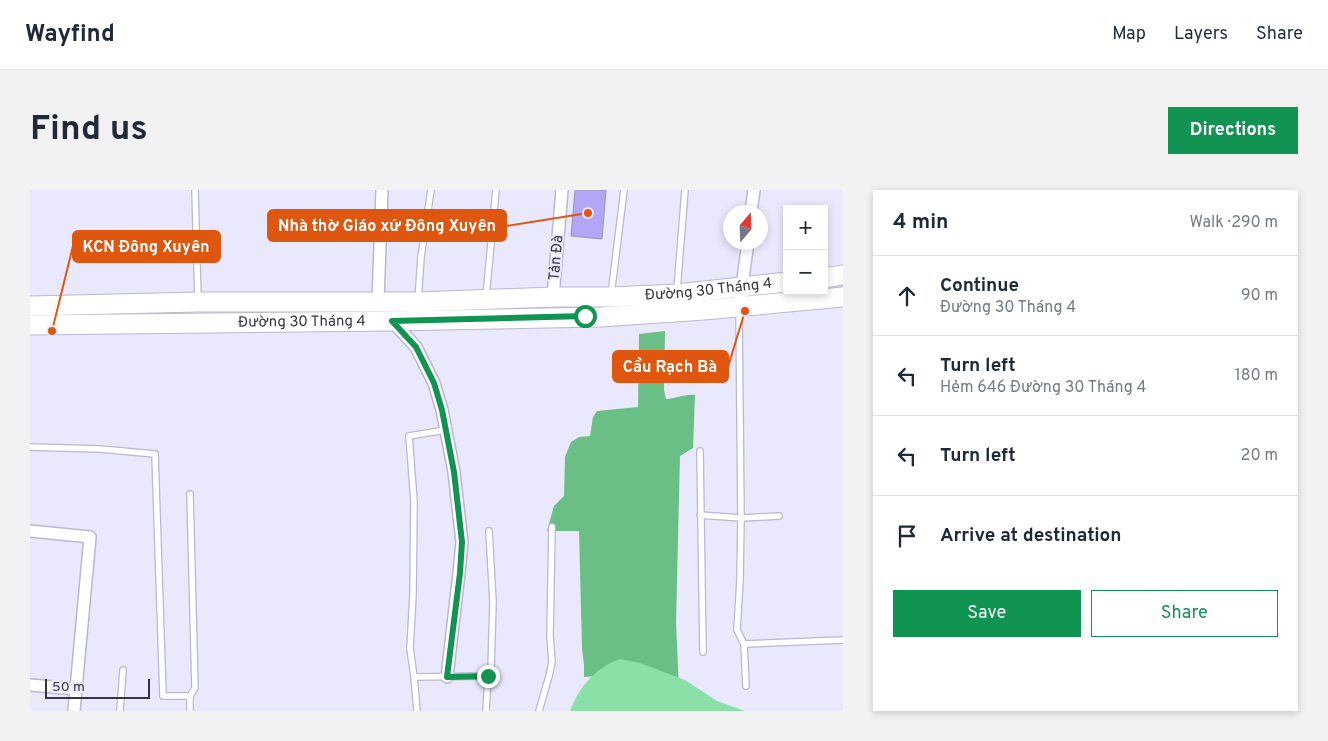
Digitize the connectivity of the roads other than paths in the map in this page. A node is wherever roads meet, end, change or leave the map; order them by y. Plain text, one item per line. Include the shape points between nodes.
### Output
1 (195, 190) edge
2 (382, 190) edge
3 (431, 190) edge
4 (496, 190) edge
5 (562, 190) edge
6 (624, 190) edge
7 (685, 190) edge
8 (754, 190) edge
9 (753, 205) edge
10 (747, 250) edge
11 (843, 275) edge
12 (828, 277) edge
13 (783, 282) edge
14 (743, 287) junction
15 (677, 294) junction
16 (553, 297) junction
17 (584, 297) junction
18 (611, 297) junction
19 (843, 297) edge
20 (486, 300) junction
21 (378, 301) junction
22 (198, 302) junction
23 (30, 306) edge
24 (739, 307) junction
25 (418, 311) junction
26 (585, 316) junction
27 (385, 321) junction
28 (30, 325) edge
29 (446, 430) junction
30 (30, 447) edge
31 (700, 451) dead end
32 (190, 494) dead end
33 (700, 514) junction
34 (780, 516) dead end
35 (741, 518) junction
36 (552, 527) dead end
37 (30, 531) edge
38 (489, 531) dead end
39 (843, 640) edge
40 (744, 644) junction
41 (703, 652) dead end
42 (123, 670) dead end
43 (488, 676) junction
44 (414, 677) junction
45 (447, 677) junction
46 (30, 685) edge
47 (746, 686) dead end
48 (76, 688) junction
49 (190, 696) junction
50 (74, 711) edge
51 (120, 711) edge
52 (190, 711) edge
53 (416, 711) edge
54 (486, 711) edge
55 (539, 711) edge

1 - 22 lane
2 - 21 street
3 - 25 lane via 421,257
4 - 20 lane
5 - 16 street, Tản Đà
6 - 18 lane
7 - 15 lane
8 - 9 street
10 - 14 street
11 - 12 main road
13 - 14 main road, Đường 30 Tháng 4
14 - 15 main road, Đường 30 Tháng 4
14 - 24 street
15 - 18 main road, Đường 30 Tháng 4
16 - 17 main road, Đường 30 Tháng 4
16 - 20 main road, Đường 30 Tháng 4
17 - 18 main road, Đường 30 Tháng 4
17 - 26 main road
19 - 24 main road, Đường 30 Tháng 4
20 - 25 main road, Đường 30 Tháng 4
21 - 22 main road, Đường 30 Tháng 4
21 - 25 main road, Đường 30 Tháng 4
21 - 27 main road
22 - 23 main road, Đường 30 Tháng 4
24 - 26 main road, Đường 30 Tháng 4
24 - 35 lane
25 - 26 main road, Đường 30 Tháng 4
25 - 27 main road, Đường 30 Tháng 4
27 - 28 main road, Đường 30 Tháng 4
27 - 29 street via 416,347 439,401
29 - 44 lane via 409,436 414,501 410,648
29 - 45 street via 462,542
30 - 49 lane via 100,448 155,454 163,696
31 - 33 lane
32 - 49 lane via 195,688
33 - 35 lane
33 - 41 lane
34 - 35 lane
35 - 40 lane via 737,630
36 - 55 lane via 552,662
37 - 48 street via 90,537
38 - 43 lane via 492,602 491,669
39 - 40 lane
40 - 47 lane
42 - 51 lane
43 - 45 lane
43 - 54 lane
44 - 45 lane
44 - 53 lane
46 - 48 street
48 - 50 street
49 - 52 lane

